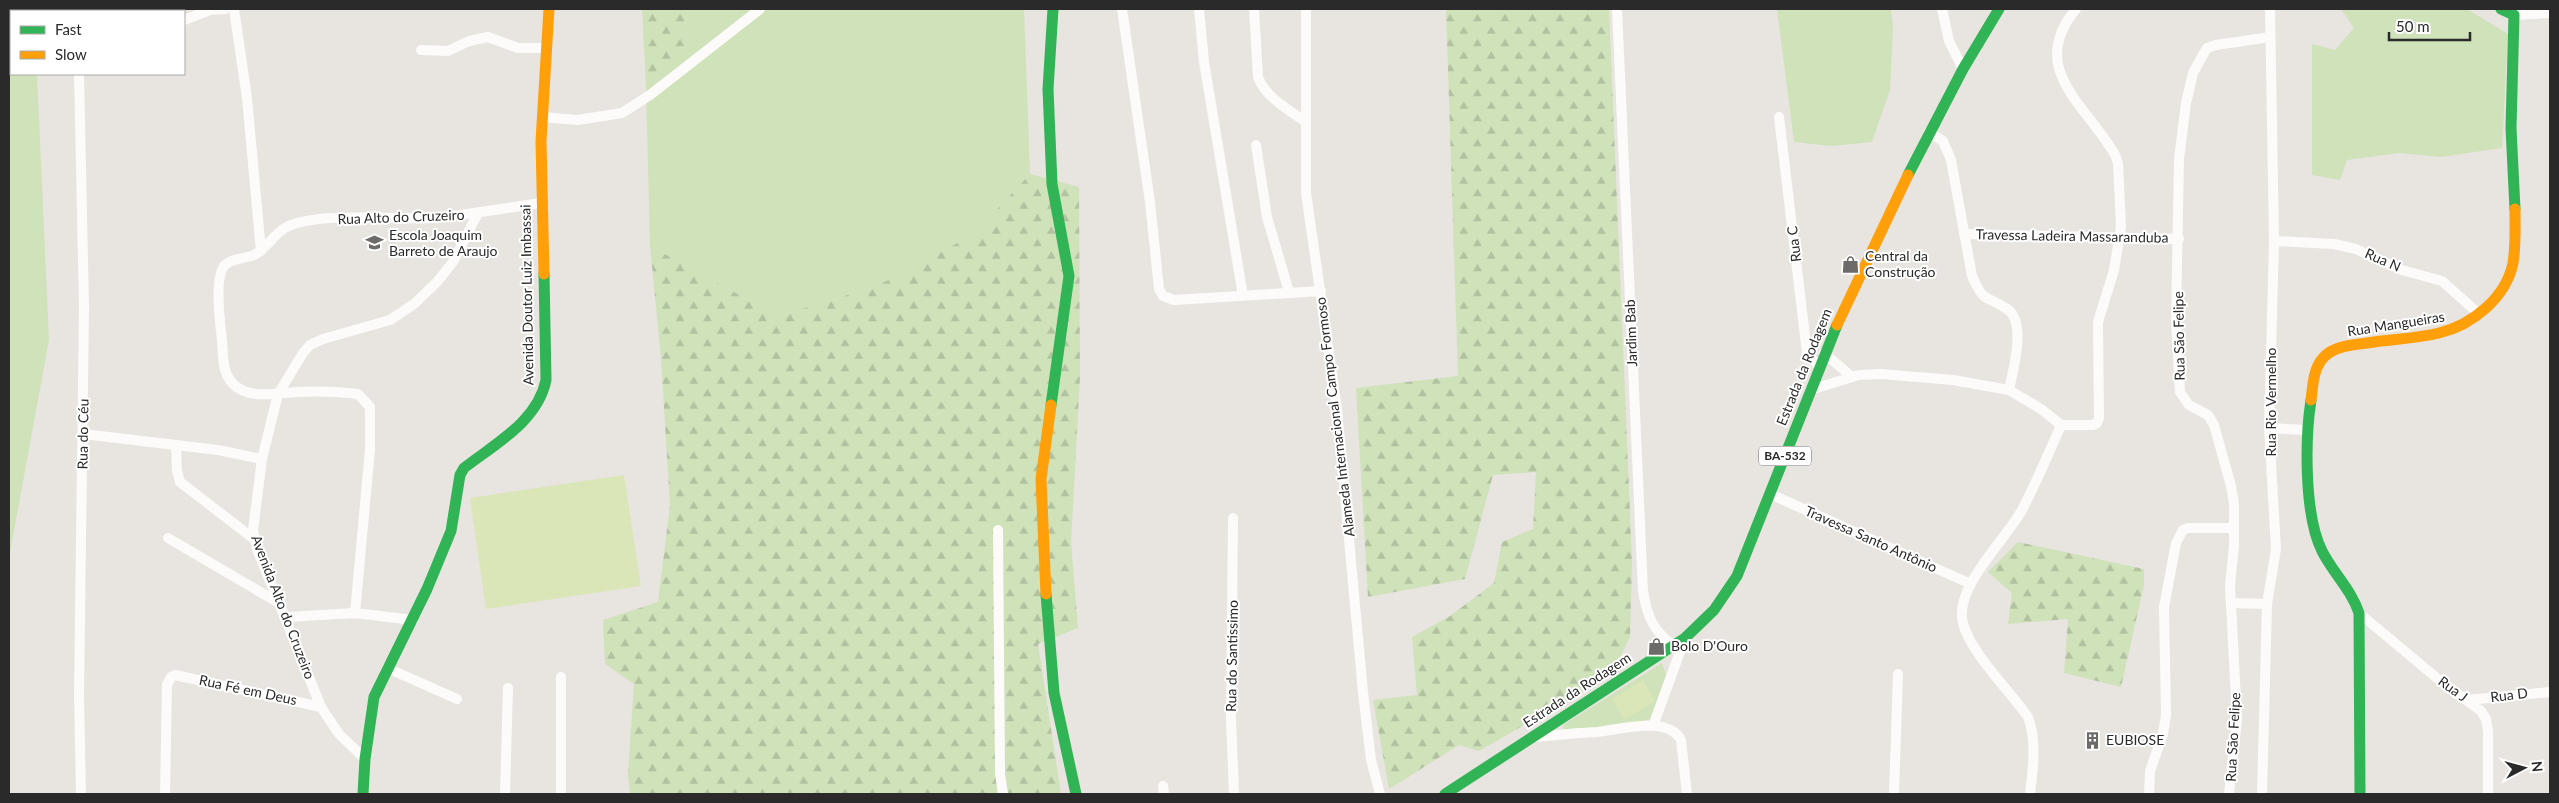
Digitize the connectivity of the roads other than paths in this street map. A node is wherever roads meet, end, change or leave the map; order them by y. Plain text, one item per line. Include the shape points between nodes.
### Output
1 (225, 9) edge
2 (234, 9) edge
3 (549, 9) edge
4 (760, 9) edge
5 (1053, 9) edge
6 (1122, 9) edge
7 (1199, 9) edge
8 (1254, 9) edge
9 (1306, 9) edge
10 (1617, 9) edge
11 (1942, 9) edge
12 (2000, 9) edge
13 (2076, 9) edge
14 (2270, 9) edge
15 (2501, 9) edge
16 (2550, 13) edge
17 (2514, 15) junction
18 (185, 20) edge
19 (2270, 37) junction
20 (546, 48) junction
21 (422, 50) dead end
22 (1963, 69) junction
23 (79, 75) edge
24 (542, 117) junction
25 (1779, 117) dead end
26 (1306, 122) junction
27 (1929, 132) junction
28 (1256, 145) dead end
29 (541, 203) junction
30 (478, 213) junction
31 (1964, 234) junction
32 (2120, 236) junction
33 (2179, 239) junction
34 (2274, 241) junction
35 (261, 251) junction
36 (1321, 291) junction
37 (1289, 292) junction
38 (1243, 296) junction
39 (2479, 314) junction
40 (1824, 353) junction
41 (1819, 367) junction
42 (1851, 376) junction
43 (1810, 390) junction
44 (2010, 390) junction
45 (278, 394) junction
46 (2061, 425) junction
47 (2269, 428) junction
48 (2306, 430) junction
49 (83, 434) junction
50 (176, 445) junction
51 (262, 459) junction
52 (1770, 494) junction
53 (1233, 518) dead end
54 (2234, 528) junction
55 (998, 530) dead end
56 (168, 538) dead end
57 (254, 539) junction
58 (1972, 584) junction
59 (2232, 603) junction
60 (279, 604) junction
61 (2267, 604) junction
62 (355, 613) junction
63 (2359, 613) junction
64 (287, 617) junction
65 (413, 620) junction
66 (1685, 638) junction
67 (1674, 646) junction
68 (387, 668) junction
69 (1898, 674) dead end
70 (561, 676) dead end
71 (508, 688) dead end
72 (2550, 692) edge
73 (457, 699) dead end
74 (2468, 700) junction
75 (321, 707) junction
76 (1653, 726) junction
77 (1532, 737) junction
78 (365, 759) junction
79 (81, 794) edge
80 (165, 794) edge
81 (363, 794) edge
82 (505, 794) edge
83 (561, 794) edge
84 (1003, 794) edge
85 (1076, 794) edge
86 (1234, 794) edge
87 (1380, 794) edge
88 (1445, 794) edge
89 (1687, 794) edge
90 (1894, 794) edge
91 (2030, 794) edge
92 (2149, 794) edge
93 (2229, 794) edge
94 (2262, 794) edge
95 (2360, 794) edge
96 (2488, 794) edge

1 - 18 street via 210,10
2 - 35 street via 247,98
3 - 20 street, Avenida Doutor Luiz Imbassai
4 - 24 street via 622,113 578,120
5 - 85 street via 1048,88 1052,184 1069,276 1041,479 1054,693
6 - 38 street via 1159,289 1163,296 1174,300
7 - 38 street via 1204,62
8 - 26 street via 1261,85
9 - 26 street, Alameda Internacional Campo Formoso
10 - 67 street, Jardim Bab via 1644,591 1646,612 1652,625
11 - 22 street via 1949,41
12 - 22 street, Estrada da Rodagem / BA-532
13 - 32 street via 2059,33 2057,63 2075,101 2118,163 2122,216
14 - 19 street, Rua Rio Vermelho
15 - 17 street
16 - 17 street
17 - 39 street, Rua Mangueiras via 2512,268 2502,287
19 - 33 street, Rua São Felipe via 2207,48 2193,73 2179,159
19 - 34 street, Rua Rio Vermelho
20 - 21 street via 518,48 488,37 469,41 448,51
20 - 24 street, Avenida Doutor Luiz Imbassai
22 - 27 street, Estrada da Rodagem / BA-532
23 - 49 street, Rua do Céu
24 - 29 street, Avenida Doutor Luiz Imbassai
25 - 41 street, Rua C via 1807,353
26 - 36 street, Alameda Internacional Campo Formoso via 1306,193
27 - 31 street via 1943,141 1951,160
27 - 40 street, Estrada da Rodagem / BA-532
28 - 37 street via 1266,217
29 - 30 street, Rua Alto do Cruzeiro
29 - 65 street, Avenida Doutor Luiz Imbassai via 546,380 543,396 529,416 464,468 460,475 451,531
30 - 35 street, Rua Alto do Cruzeiro via 300,223 285,228
30 - 45 street, Avenida Alto do Cruzeiro via 453,262 414,304 390,320 333,335 310,345
31 - 32 street, Travessa Ladeira Massaranduba
31 - 44 street via 1972,276 1982,295 2006,308 2015,318 2018,329
32 - 33 street, Travessa Ladeira Massaranduba
32 - 46 street via 2114,270 2098,322 2099,418 2093,425
33 - 54 street, Rua São Felipe via 2176,321 2180,392 2189,405 2208,415 2214,425 2232,486
34 - 39 street, Rua N via 2334,244 2356,249 2390,265 2442,281
34 - 47 street, Rua Rio Vermelho
35 - 45 street, Rua Alto do Cruzeiro via 225,265 220,276 222,338 227,376 238,388 262,395
36 - 37 street
36 - 87 street, Alameda Internacional Campo Formoso via 1345,480 1363,692 1371,760
37 - 38 street
39 - 48 street, Rua Mangueiras via 2443,333 2354,345 2336,349 2322,358 2313,382
40 - 41 street, Estrada da Rodagem / BA-532
40 - 42 street
41 - 43 street, Estrada da Rodagem / BA-532
42 - 43 street
42 - 44 street via 1908,376
43 - 52 street, Estrada da Rodagem / BA-532
44 - 46 street via 2041,408
45 - 51 street, Avenida Alto do Cruzeiro
45 - 62 street via 358,394 370,406 370,449
46 - 58 street via 2023,509
47 - 48 street
47 - 61 street, Rua Rio Vermelho via 2276,549
48 - 63 street, Rua Mangueiras via 2318,539 2326,558 2351,590
49 - 50 street
49 - 79 street, Rua do Céu via 79,694
50 - 51 street
50 - 57 street via 180,482
51 - 57 street, Avenida Alto do Cruzeiro via 253,518
52 - 58 street, Travessa Santo Antônio
52 - 66 street, Estrada da Rodagem / BA-532 via 1732,585 1708,618
53 - 86 street, Rua do Santissimo via 1231,719
54 - 59 street, Rua São Felipe
54 - 92 street via 2188,528 2183,530 2176,543 2163,616 2167,672 2165,720 2150,771
55 - 84 street via 1000,774
56 - 60 street
57 - 60 street, Avenida Alto do Cruzeiro
58 - 91 street via 1962,612 1965,630 2019,703 2032,729 2034,751
59 - 61 street
59 - 93 street, Rua São Felipe via 2237,719
60 - 64 street, Avenida Alto do Cruzeiro
61 - 94 street, Rua Rio Vermelho
62 - 64 street
62 - 65 street
63 - 74 street, Rua J
63 - 95 street, Rua Mangueiras
64 - 75 street, Avenida Alto do Cruzeiro
65 - 68 street, Avenida Doutor Luiz Imbassai
66 - 67 street, Estrada da Rodagem / BA-532
66 - 76 street
67 - 77 street, Estrada da Rodagem / BA-532
68 - 73 street
68 - 78 street, Avenida Doutor Luiz Imbassai via 374,697
69 - 90 street
70 - 83 street
71 - 82 street
72 - 74 street, Rua D
74 - 96 street, Rua J via 2486,719
75 - 78 street, Avenida Alto do Cruzeiro via 340,734
75 - 80 street, Rua Fé em Deus via 175,675 171,677 167,685
76 - 77 street
76 - 89 street via 1675,734 1681,740
77 - 88 street, Estrada da Rodagem / BA-532
78 - 81 street, Avenida Doutor Luiz Imbassai

